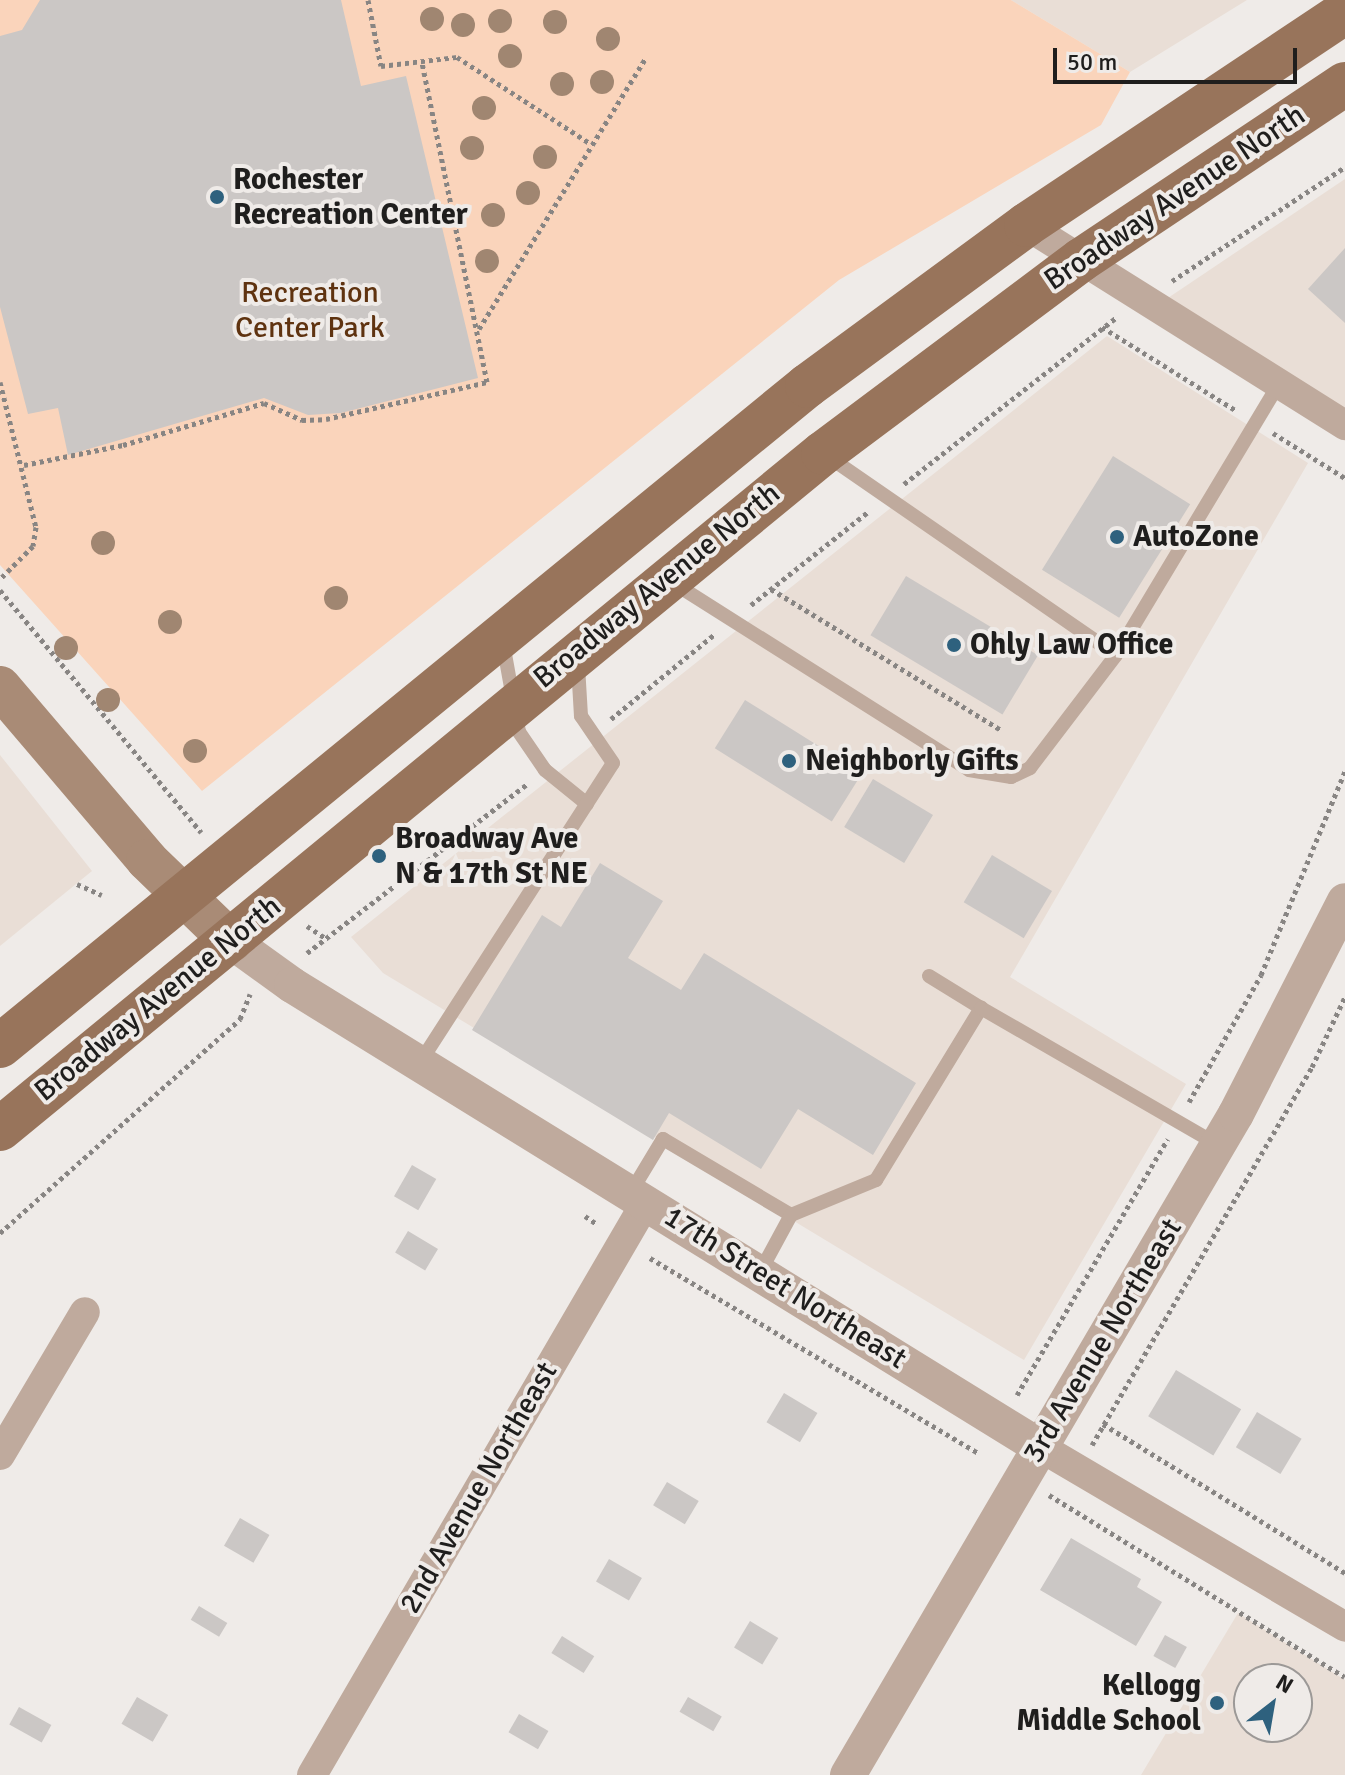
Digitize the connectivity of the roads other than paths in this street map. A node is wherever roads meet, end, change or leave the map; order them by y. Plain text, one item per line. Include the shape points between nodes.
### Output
1 (1345, 12) edge
2 (1345, 84) edge
3 (1026, 225) junction
4 (1081, 260) junction
5 (1279, 384) junction
6 (1345, 425) edge
7 (823, 453) junction
8 (665, 578) junction
9 (502, 630) junction
10 (579, 649) junction
11 (1116, 655) junction
12 (0, 687) edge
13 (510, 706) junction
14 (587, 804) junction
15 (180, 896) junction
16 (1345, 901) edge
17 (231, 941) junction
18 (929, 976) dead end
19 (981, 1008) junction
20 (0, 1046) edge
21 (421, 1061) junction
22 (0, 1129) edge
23 (1218, 1145) junction
24 (638, 1197) junction
25 (791, 1215) junction
26 (760, 1272) junction
27 (85, 1312) dead end
28 (1040, 1447) junction
29 (0, 1455) edge
30 (1345, 1627) edge
31 (312, 1775) edge
32 (848, 1775) edge

1 - 3 main road, Broadway Avenue North
2 - 4 main road, Broadway Avenue North
3 - 4 street
3 - 9 main road, Broadway Avenue North via 807,386
4 - 5 street
4 - 7 main road, Broadway Avenue North
5 - 6 street
5 - 11 lane
7 - 8 main road, Broadway Avenue North
7 - 11 lane
8 - 10 main road, Broadway Avenue North
8 - 11 lane via 969,770 1011,777 1030,768
9 - 13 lane
9 - 15 main road, Broadway Avenue North
10 - 13 main road, Broadway Avenue North
10 - 14 lane via 581,716 613,763
12 - 15 main road
13 - 14 lane via 528,748
13 - 17 main road, Broadway Avenue North
14 - 21 lane
15 - 17 main road
15 - 20 main road, Broadway Avenue North
16 - 23 street, 3rd Avenue Northeast
17 - 21 street, 17th Street Northeast
17 - 22 main road, Broadway Avenue North
18 - 19 lane
19 - 23 lane
19 - 25 lane via 876,1180
21 - 24 street, 17th Street Northeast
23 - 28 street, 3rd Avenue Northeast
24 - 25 lane via 663,1139
24 - 26 street, 17th Street Northeast
24 - 31 street, 2nd Avenue Northeast
25 - 26 lane
26 - 28 street, 17th Street Northeast
27 - 29 street
28 - 30 street, 17th Street Northeast
28 - 32 street, 3rd Avenue Northeast

